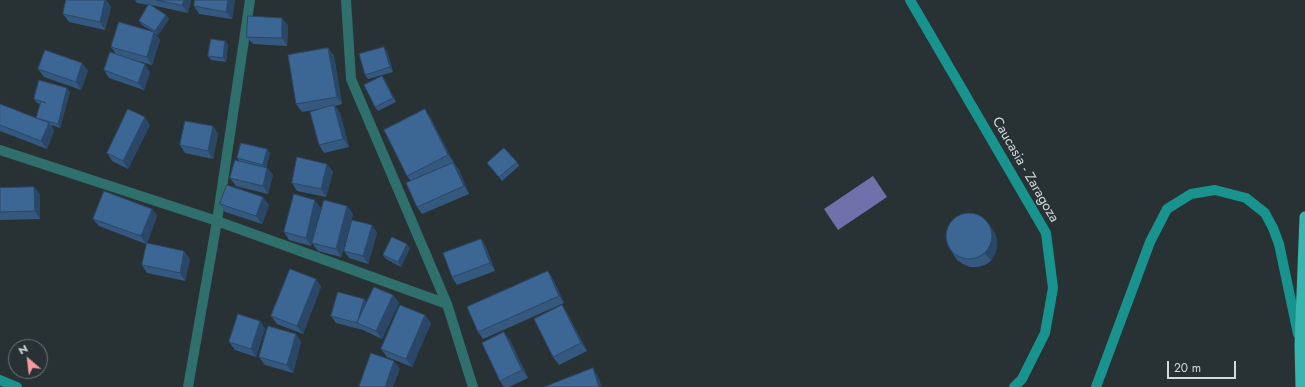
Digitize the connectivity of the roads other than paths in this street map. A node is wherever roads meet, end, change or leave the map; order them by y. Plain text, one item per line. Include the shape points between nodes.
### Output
1 (250, 0) edge
2 (343, 0) edge
3 (910, 0) edge
4 (0, 150) edge
5 (1305, 217) edge
6 (217, 221) junction
7 (447, 304) junction
8 (1300, 345) junction
9 (0, 380) edge
10 (16, 387) edge
11 (188, 387) edge
12 (473, 387) edge
13 (1014, 387) edge
14 (1096, 387) edge
15 (1301, 387) edge

1 - 6 lane
2 - 7 lane via 350,79
3 - 13 main road, Caucasia - Zaragoza via 1046,233 1053,288 1045,333 1022,378
4 - 6 lane
5 - 8 highway
6 - 7 lane
6 - 11 lane
7 - 12 lane
8 - 14 main road via 1279,244 1274,228 1265,213 1246,198 1215,190 1191,194 1167,209 1150,242
8 - 15 highway
9 - 10 main road

